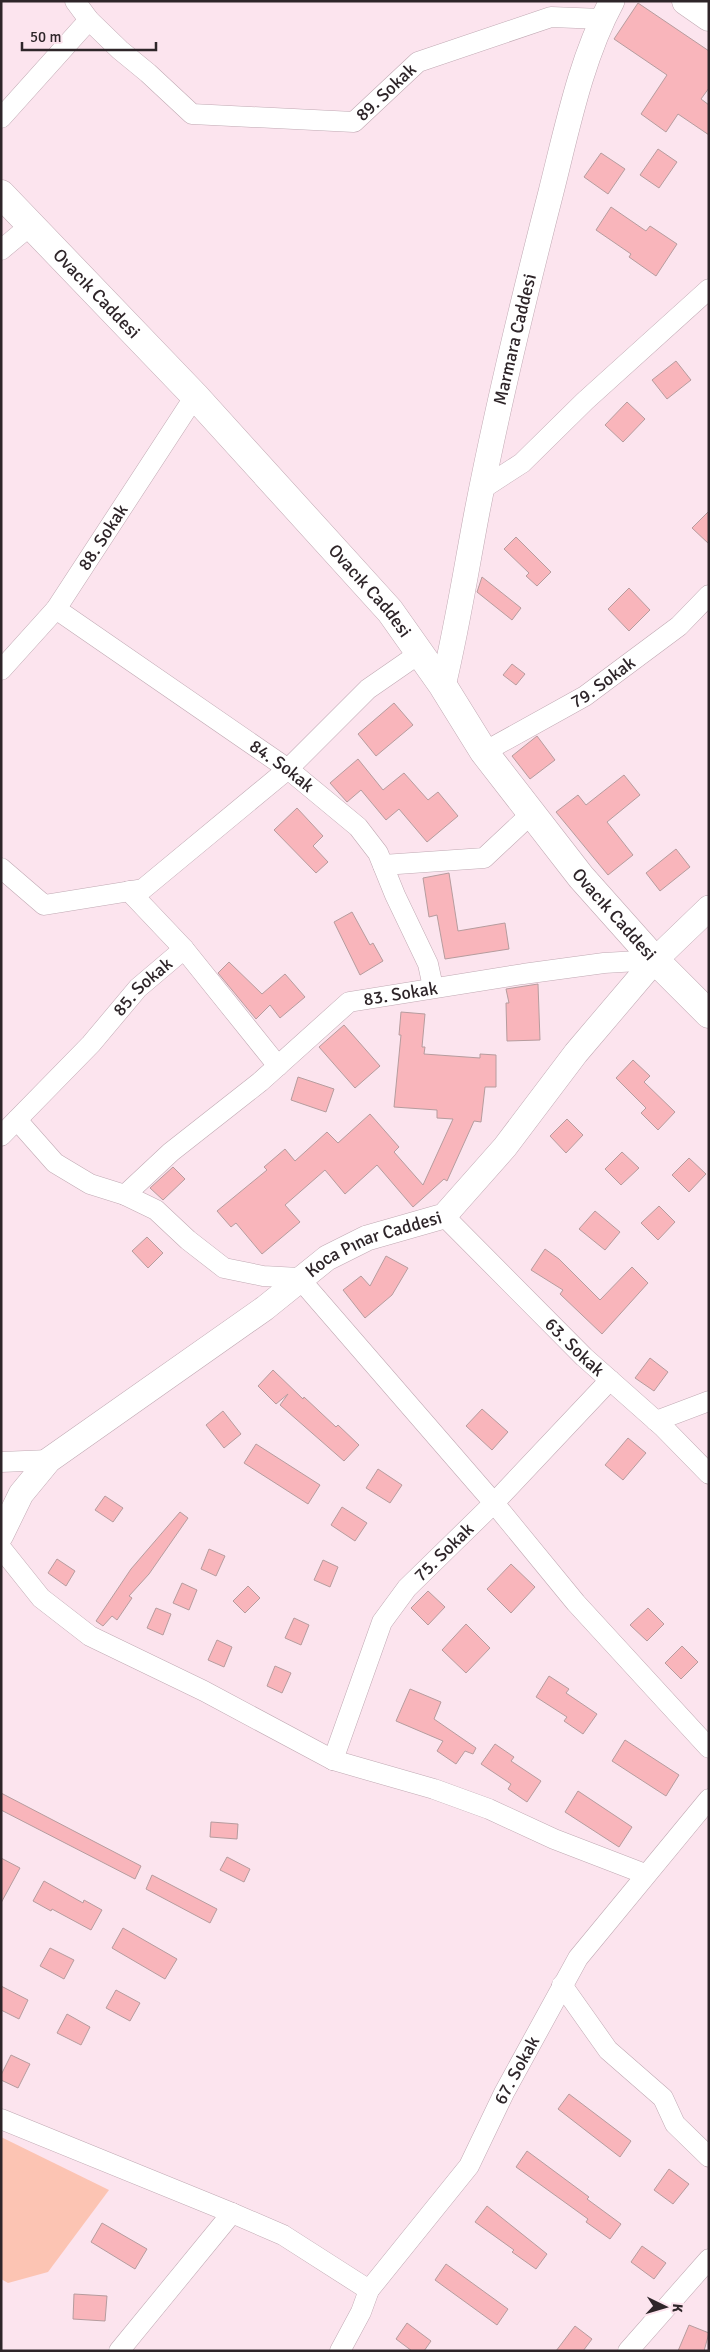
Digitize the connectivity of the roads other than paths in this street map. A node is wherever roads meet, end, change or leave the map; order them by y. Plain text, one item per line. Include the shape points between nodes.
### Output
1 (686, 1) edge
2 (77, 2) edge
3 (607, 10) edge
4 (709, 17) edge
5 (89, 20) junction
6 (1, 118) edge
7 (1, 194) edge
8 (31, 225) junction
9 (1, 250) edge
10 (709, 289) edge
11 (195, 396) junction
12 (482, 489) junction
13 (709, 595) edge
14 (56, 609) junction
15 (420, 653) junction
16 (1, 670) edge
17 (443, 686) junction
18 (484, 752) junction
19 (288, 769) junction
20 (531, 814) junction
21 (383, 865) junction
22 (1, 868) edge
23 (129, 891) junction
24 (709, 908) edge
25 (184, 949) junction
26 (655, 960) junction
27 (433, 987) junction
28 (709, 1014) edge
29 (278, 1066) junction
30 (17, 1120) junction
31 (1, 1136) edge
32 (125, 1195) junction
33 (444, 1216) junction
34 (299, 1278) junction
35 (610, 1380) junction
36 (709, 1401) edge
37 (656, 1421) junction
38 (49, 1460) junction
39 (1, 1462) edge
40 (709, 1474) edge
41 (494, 1503) junction
42 (1, 1535) edge
43 (1, 1548) edge
44 (709, 1748) edge
45 (333, 1760) junction
46 (706, 1809) edge
47 (645, 1874) junction
48 (562, 1986) junction
49 (1, 2119) edge
50 (709, 2157) edge
51 (232, 2212) junction
52 (709, 2259) edge
53 (370, 2290) junction
54 (119, 2351) edge
55 (340, 2351) edge
56 (628, 2351) edge

1 - 4 main road
2 - 5 street
3 - 5 street, 89. Sokak via 551,17 418,62 354,122 192,114
3 - 12 street, Marmara Caddesi via 576,95 532,268
5 - 6 street
7 - 8 main road, Ovacık Caddesi
8 - 9 street
8 - 11 main road, Ovacık Caddesi
10 - 12 street via 522,463
11 - 14 street, 88. Sokak
11 - 15 main road, Ovacık Caddesi via 390,611
12 - 17 street, Marmara Caddesi
13 - 18 street, 79. Sokak via 679,626 585,696
14 - 16 street, 88. Sokak
14 - 19 street, 84. Sokak
15 - 17 main road, Ovacık Caddesi
15 - 19 street via 368,689
17 - 18 main road, Ovacık Caddesi
18 - 20 main road, Ovacık Caddesi
19 - 21 street, 84. Sokak via 358,827
19 - 23 street via 143,889
20 - 21 street via 484,858
20 - 26 main road, Ovacık Caddesi via 581,877
21 - 27 street, 84. Sokak via 428,964
22 - 23 street via 44,905
23 - 25 street
24 - 26 street, Koca Pınar Caddesi
25 - 29 street, 85. Sokak
25 - 30 street, 85. Sokak via 138,988 91,1044
26 - 27 street, 83. Sokak via 604,963
26 - 28 main road, Ovacık Caddesi
26 - 33 street, Koca Pınar Caddesi via 576,1053 506,1147
27 - 29 street, 83. Sokak via 348,1002
29 - 32 street, 83. Sokak via 172,1152
30 - 31 street, 85. Sokak
30 - 32 street via 55,1163 90,1184
32 - 34 street via 156,1210 224,1268 263,1276
33 - 34 street, Koca Pınar Caddesi via 367,1238 327,1258
33 - 35 street, 63. Sokak
34 - 38 street, Koca Pınar Caddesi via 265,1308
34 - 41 street
35 - 37 street, 63. Sokak
35 - 41 street, 75. Sokak
36 - 37 street
37 - 40 street, 63. Sokak
38 - 39 street
38 - 42 street, Koca Pınar Caddesi via 21,1494
41 - 44 street via 576,1603
41 - 45 street, 75. Sokak via 413,1582 382,1622
43 - 45 street via 41,1598 90,1636 204,1691
45 - 47 street via 434,1789 489,1809 554,1839
46 - 47 street, 67. Sokak
47 - 48 street, 67. Sokak via 578,1958
48 - 50 street via 608,2050 663,2098 675,2124
48 - 53 street, 67. Sokak via 469,2166
49 - 51 street
51 - 53 street via 283,2236
51 - 54 street
52 - 56 street
53 - 55 street, 67. Sokak

